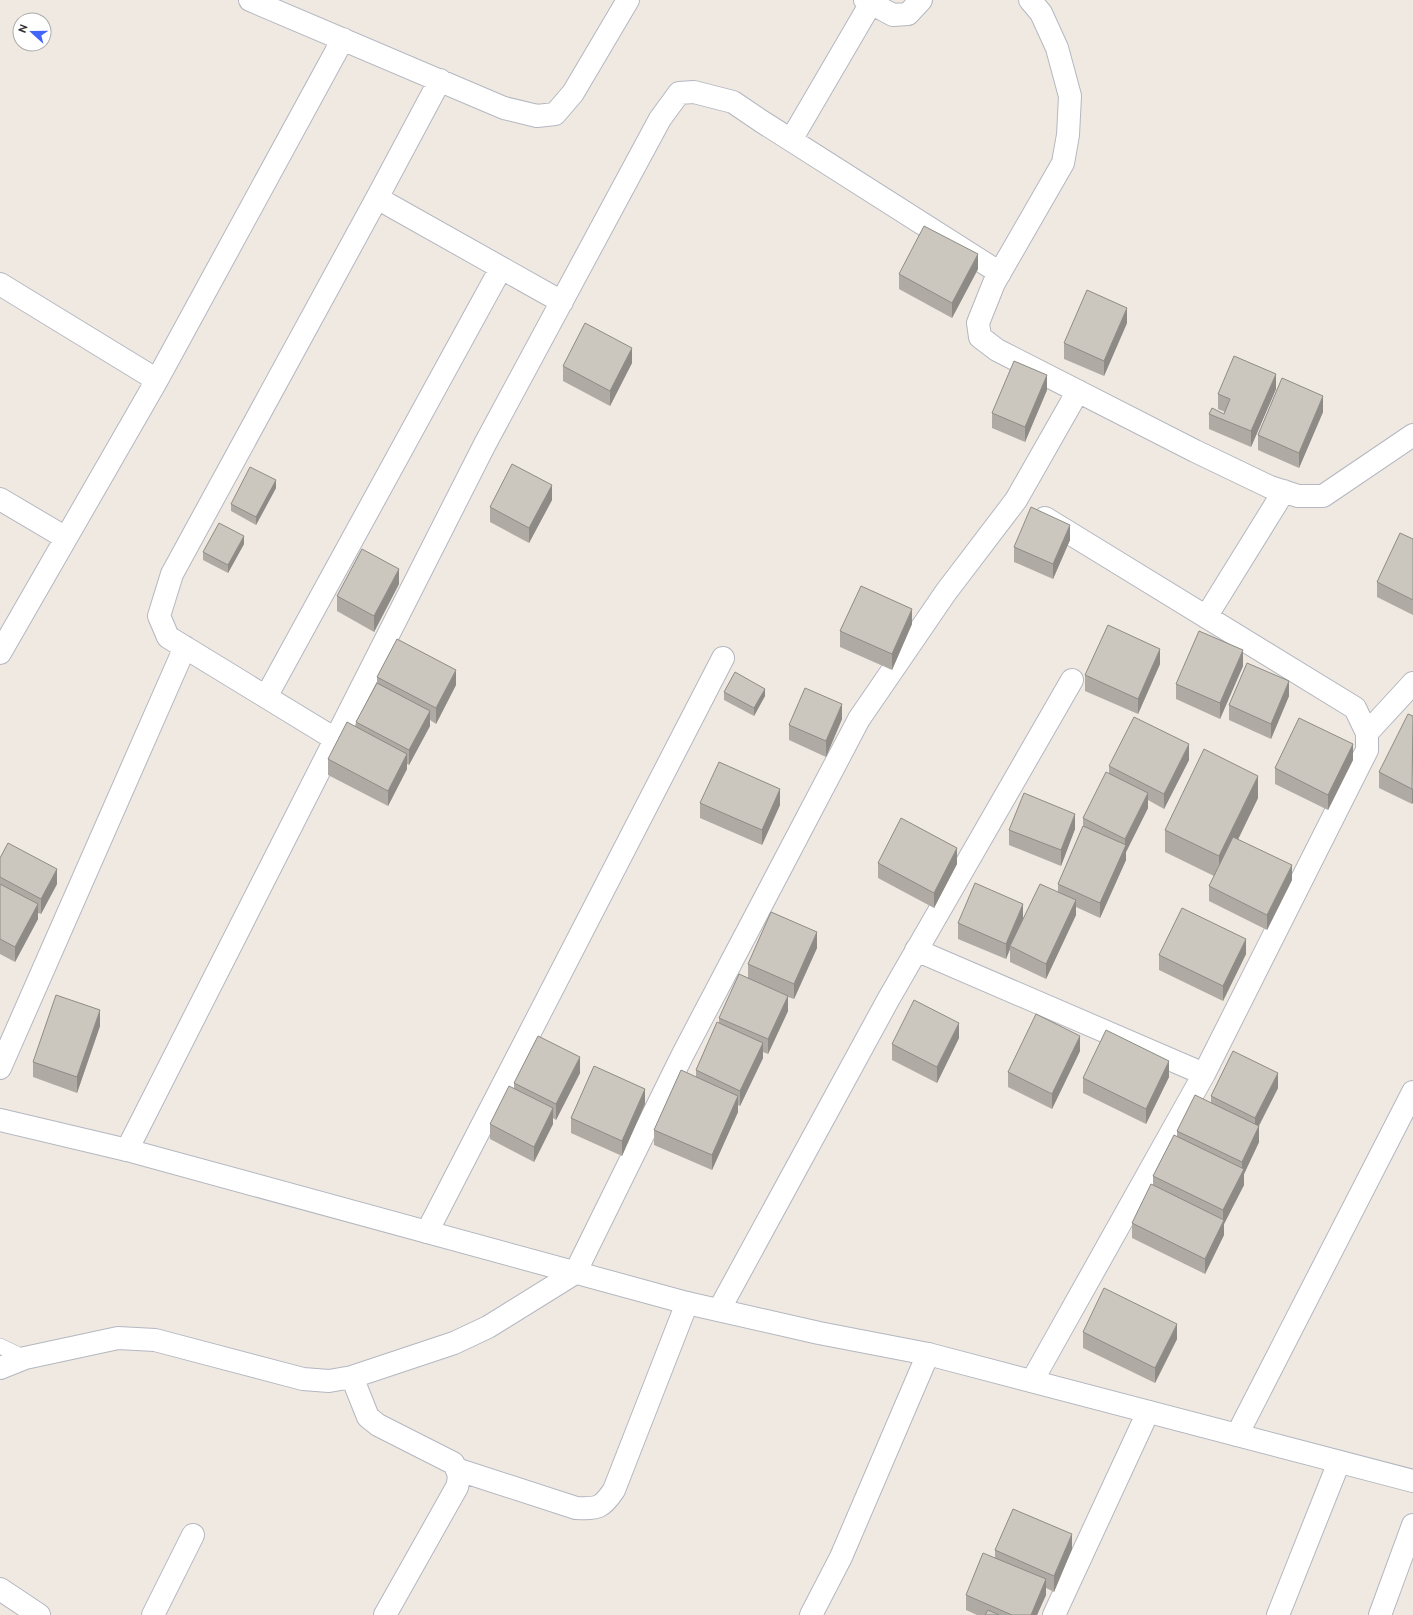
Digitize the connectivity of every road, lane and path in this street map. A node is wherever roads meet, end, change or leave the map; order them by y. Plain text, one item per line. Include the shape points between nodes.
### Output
1 (250, 0) edge
2 (628, 0) edge
3 (921, 0) edge
4 (1030, 0) edge
5 (868, 2) edge
6 (343, 39) junction
7 (440, 80) junction
8 (791, 140) junction
9 (377, 198) junction
10 (501, 268) junction
11 (1000, 273) junction
12 (0, 284) edge
13 (562, 302) junction
14 (157, 380) junction
15 (1078, 390) junction
16 (1413, 435) edge
17 (1284, 492) junction
18 (0, 499) edge
19 (1016, 500) junction
20 (66, 538) junction
21 (1206, 617) junction
22 (185, 647) junction
23 (0, 653) edge
24 (723, 658) dead end
25 (1072, 680) dead end
26 (1413, 684) edge
27 (266, 697) junction
28 (1367, 733) junction
29 (335, 740) junction
30 (916, 950) junction
31 (0, 1068) edge
32 (1204, 1074) junction
33 (1413, 1092) edge
34 (0, 1120) edge
35 (127, 1150) junction
36 (427, 1232) junction
37 (575, 1272) junction
38 (687, 1303) junction
39 (719, 1310) junction
40 (0, 1346) edge
41 (928, 1354) junction
42 (25, 1358) junction
43 (0, 1368) edge
44 (352, 1377) junction
45 (1032, 1381) junction
46 (1148, 1412) junction
47 (1237, 1435) junction
48 (1339, 1462) junction
49 (459, 1470) junction
50 (1413, 1481) edge
51 (1413, 1525) edge
52 (193, 1535) dead end
53 (0, 1589) edge
54 (39, 1615) edge
55 (153, 1615) edge
56 (385, 1615) edge
57 (811, 1615) edge
58 (1054, 1615) edge
59 (1278, 1615) edge
60 (1380, 1615) edge

1 - 6 street
2 - 7 street via 573,93 555,114 537,116 504,108
3 - 5 street via 908,14 894,15
4 - 11 street via 1041,13 1057,48 1070,96 1068,135 1063,162
5 - 8 street
6 - 7 street
6 - 14 street
7 - 9 street
8 - 11 street
8 - 13 street via 733,102 694,92 680,93 660,119
9 - 10 street
9 - 22 street via 172,574 159,616 168,637
10 - 13 street
10 - 27 street
11 - 15 street via 978,323 980,337 997,350
12 - 14 street
13 - 29 street via 485,444
14 - 20 street
15 - 17 street via 1195,451
15 - 19 street
16 - 17 street via 1323,496 1298,496
17 - 21 street
18 - 20 street
19 - 21 street
19 - 37 street via 946,592 859,719 683,1054
20 - 23 street
21 - 28 street via 1355,708
22 - 27 street
22 - 31 street
24 - 36 street
25 - 30 street
26 - 28 street
27 - 29 street
28 - 32 street via 1366,750
29 - 35 street
30 - 32 street
30 - 39 street
32 - 45 street
33 - 47 street
34 - 35 street
35 - 36 street
36 - 37 street
37 - 38 street
37 - 44 street via 488,1327 454,1343
38 - 39 street
38 - 49 street via 614,1490 605,1503 591,1509 576,1508
39 - 41 street
40 - 42 lane
41 - 45 street
41 - 57 street via 841,1557
42 - 43 street
42 - 44 street via 118,1338 155,1340 303,1379 329,1381
44 - 49 street via 368,1417 378,1425 453,1463
45 - 46 street
46 - 47 street
46 - 58 street
47 - 48 street
48 - 50 street
48 - 59 street
49 - 56 street via 457,1487
51 - 60 street
52 - 55 street
53 - 54 street

